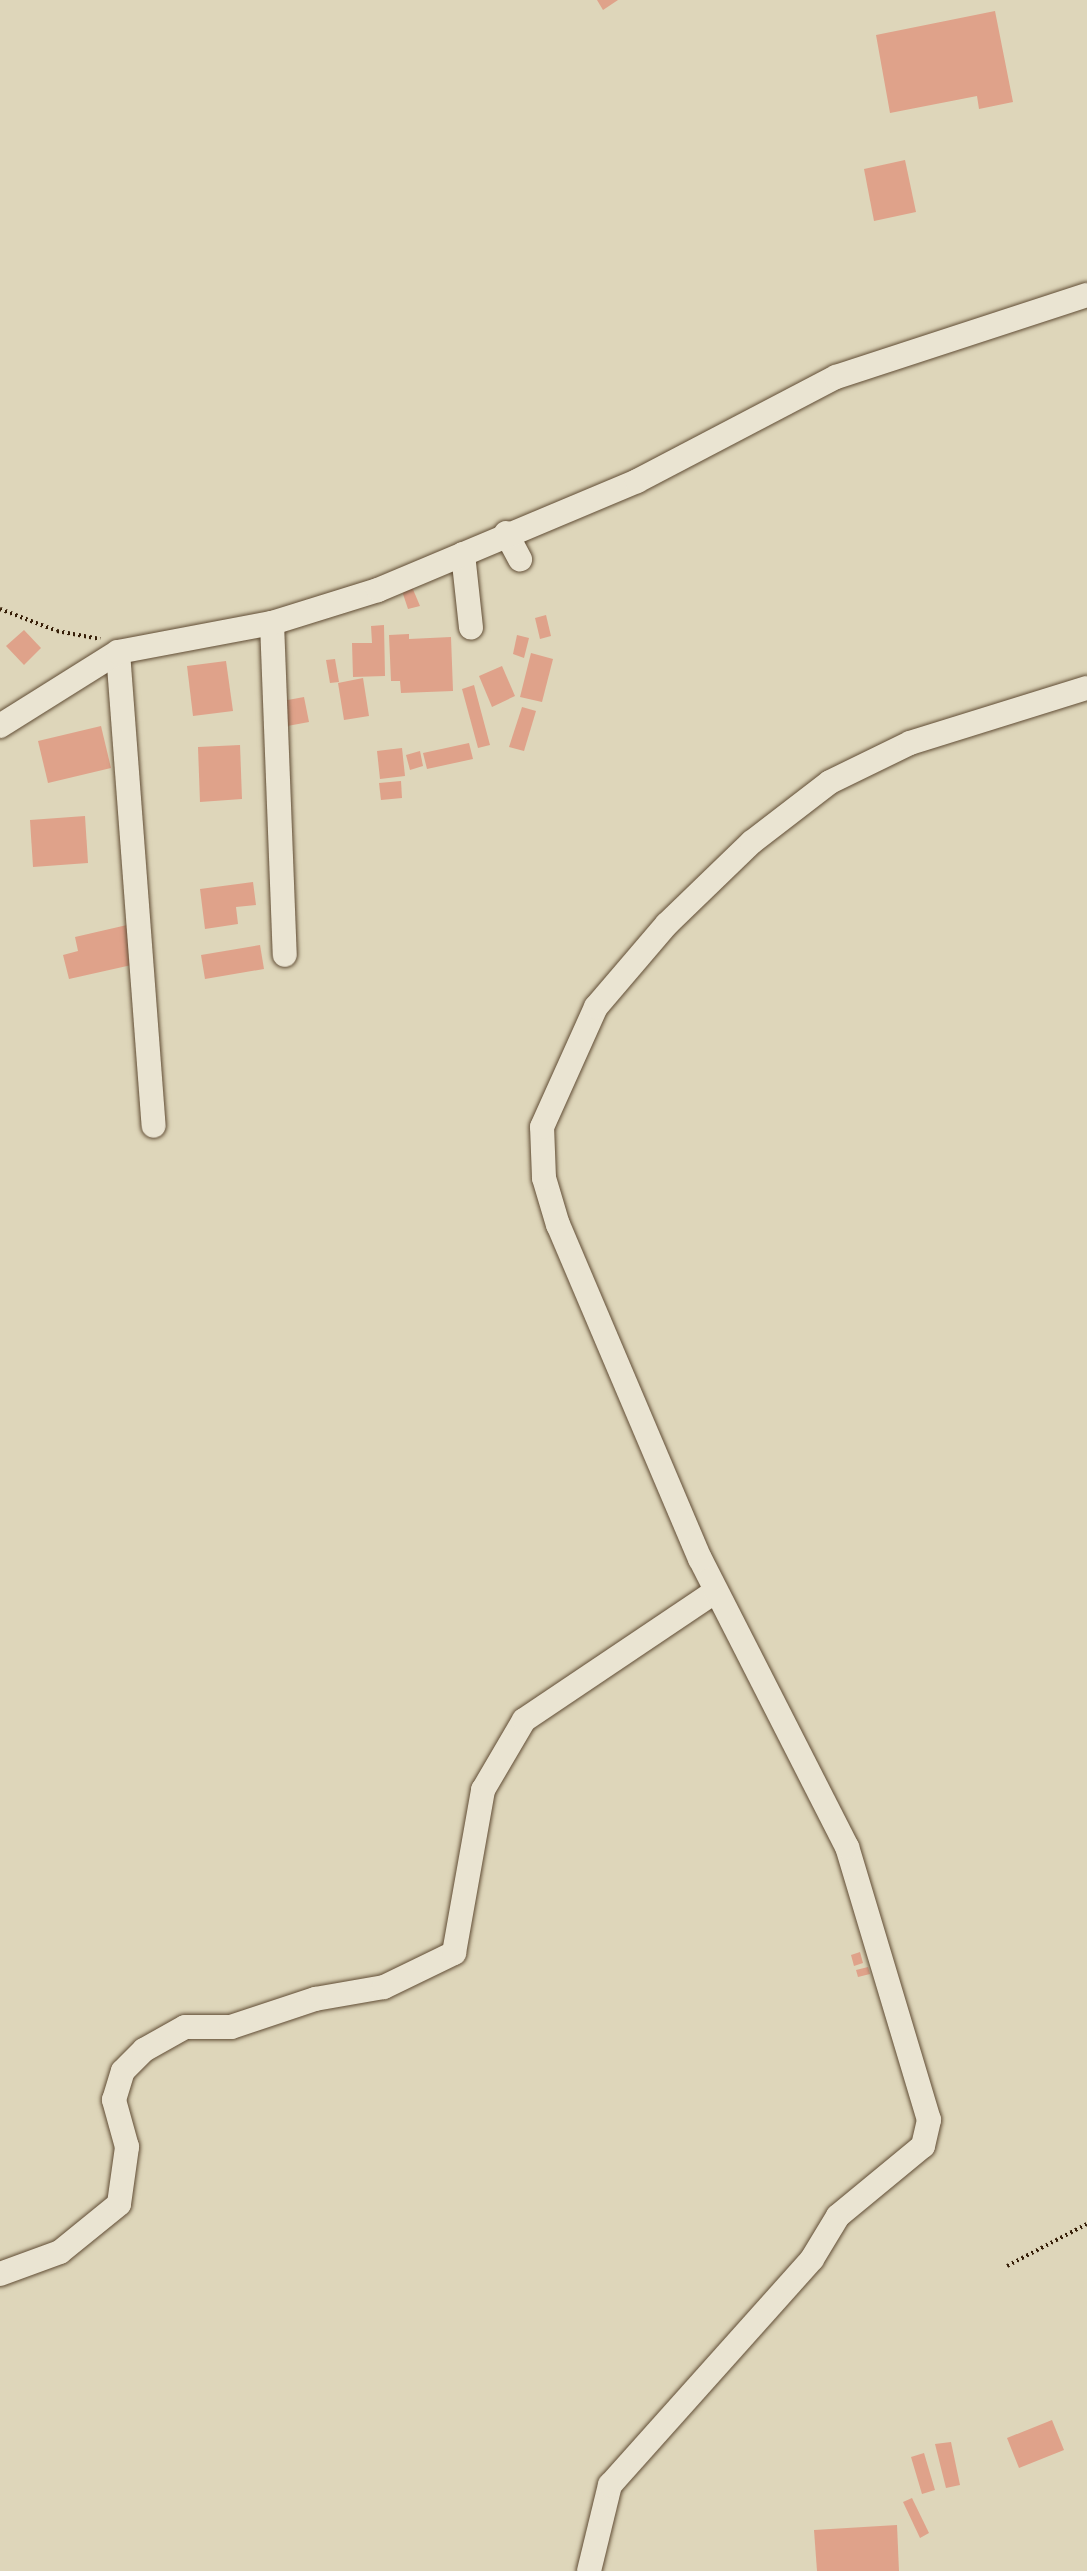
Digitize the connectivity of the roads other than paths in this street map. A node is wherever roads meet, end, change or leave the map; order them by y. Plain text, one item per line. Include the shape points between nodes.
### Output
1 (1087, 295) edge
2 (506, 533) junction
3 (463, 554) junction
4 (520, 559) dead end
5 (272, 623) junction
6 (471, 628) dead end
7 (118, 652) junction
8 (1087, 688) edge
9 (0, 726) edge
10 (285, 955) dead end
11 (154, 1126) dead end
12 (716, 1591) junction
13 (0, 2274) edge
14 (589, 2571) edge

1 - 2 street via 836,377 637,481
2 - 3 street
2 - 4 street
3 - 5 street via 378,590
3 - 6 street
5 - 7 street
5 - 10 street
7 - 9 street
7 - 11 street
8 - 12 street via 910,743 830,782 752,842 667,924 596,1007 557,1082 542,1127 544,1178 558,1225
12 - 13 street via 517,1729 483,1790 454,1953 384,1987 315,1999 231,2027 186,2027 144,2050 123,2071 114,2099 127,2147 119,2204 60,2252
12 - 14 street via 843,1837 929,2120 923,2146 838,2216 812,2259 610,2485

